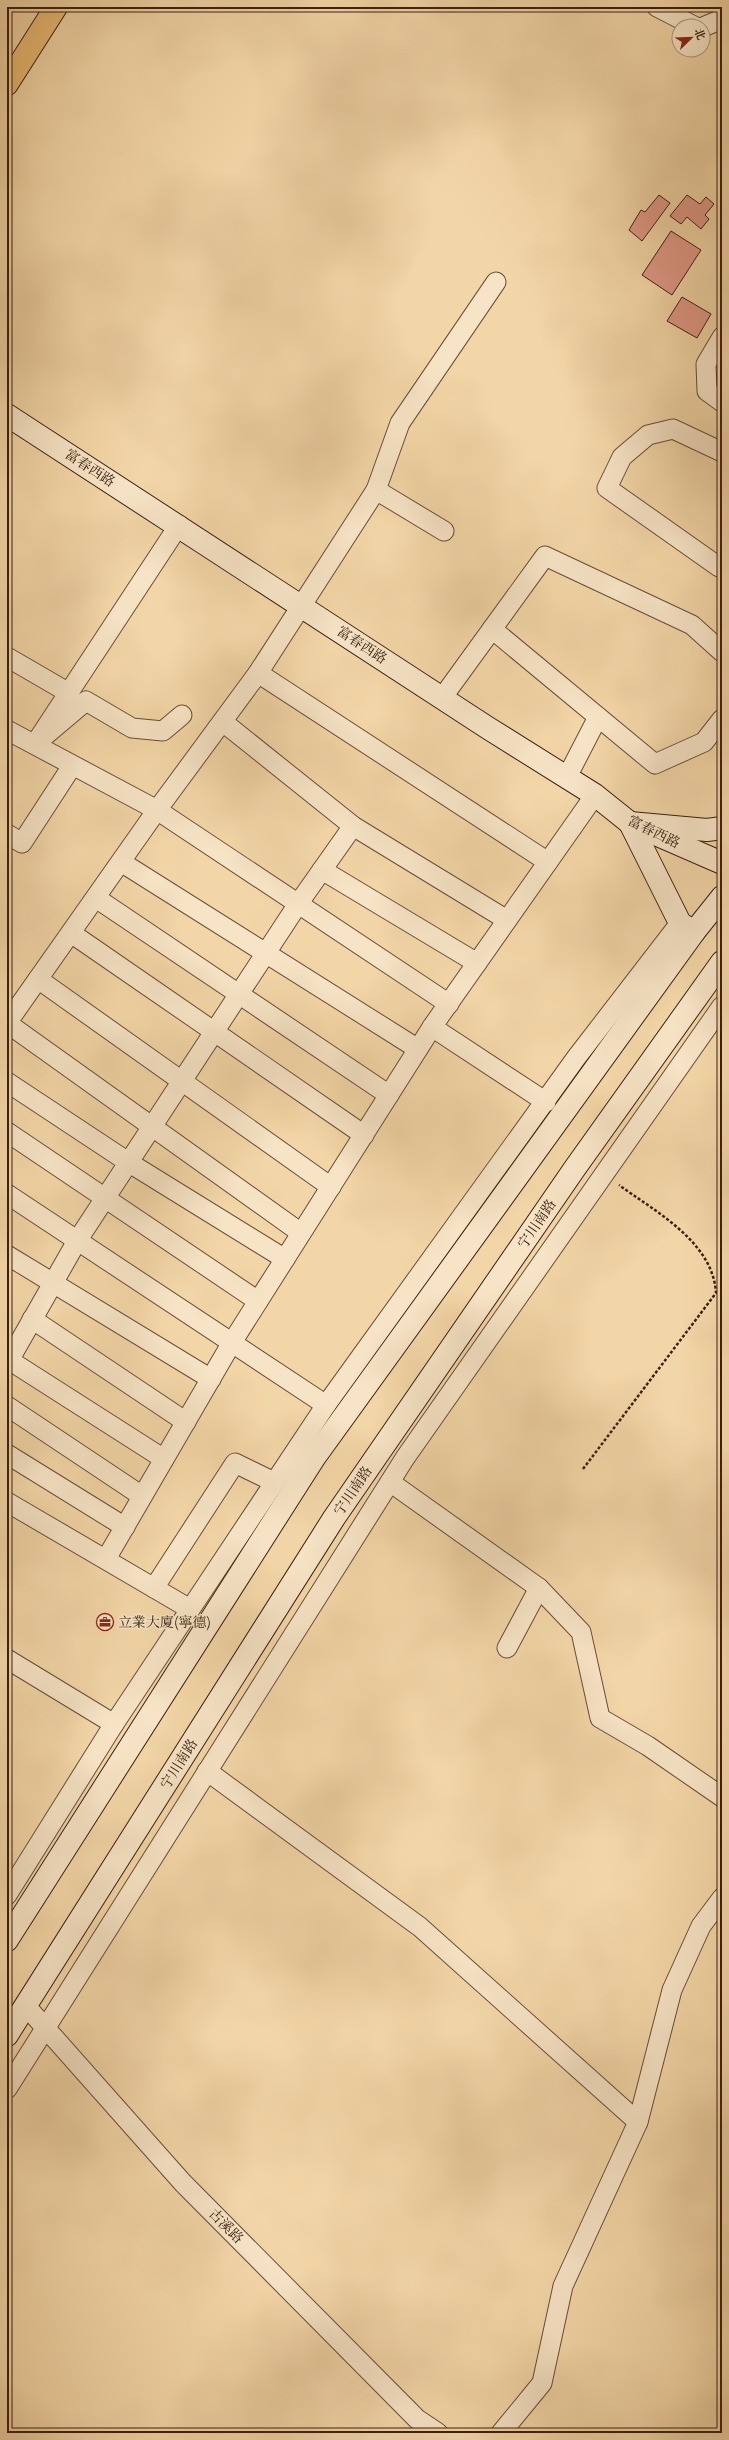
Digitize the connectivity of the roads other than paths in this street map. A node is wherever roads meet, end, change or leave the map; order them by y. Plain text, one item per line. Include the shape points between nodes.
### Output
1 (56, 7) edge
2 (657, 7) edge
3 (678, 18) edge
4 (722, 18) edge
5 (711, 23) edge
6 (7, 84) edge
7 (496, 282) dead end
8 (722, 337) edge
9 (722, 402) edge
10 (7, 415) edge
11 (722, 452) edge
12 (376, 490) junction
13 (179, 525) junction
14 (444, 531) dead end
15 (719, 567) dead end
16 (302, 606) junction
17 (492, 629) junction
18 (722, 652) edge
19 (7, 657) edge
20 (258, 673) junction
21 (69, 693) junction
22 (442, 698) junction
23 (182, 715) dead end
24 (598, 717) junction
25 (722, 719) edge
26 (223, 722) junction
27 (7, 730) edge
28 (35, 744) junction
29 (72, 766) junction
30 (567, 778) junction
31 (595, 795) junction
32 (157, 810) junction
33 (630, 823) junction
34 (353, 826) junction
35 (722, 828) edge
36 (7, 834) edge
37 (121, 862) junction
38 (548, 862) junction
39 (722, 863) edge
40 (322, 870) junction
41 (722, 897) edge
42 (96, 898) junction
43 (298, 904) junction
44 (507, 920) junction
45 (687, 928) junction
46 (71, 933) junction
47 (267, 952) junction
48 (722, 962) edge
49 (477, 963) junction
50 (38, 979) junction
51 (239, 994) junction
52 (449, 1004) junction
53 (722, 1006) edge
54 (7, 1023) edge
55 (432, 1027) junction
56 (214, 1032) junction
57 (418, 1049) junction
58 (182, 1081) junction
59 (7, 1082) edge
60 (389, 1095) junction
61 (546, 1102) junction
62 (153, 1125) junction
63 (7, 1132) edge
64 (364, 1135) junction
65 (128, 1162) junction
66 (331, 1187) junction
67 (7, 1194) edge
68 (105, 1198) junction
69 (301, 1233) junction
70 (77, 1241) junction
71 (7, 1255) edge
72 (285, 1259) junction
73 (53, 1283) junction
74 (258, 1301) junction
75 (32, 1319) junction
76 (231, 1344) junction
77 (8, 1362) edge
78 (211, 1379) junction
79 (7, 1406) edge
80 (326, 1406) junction
81 (186, 1422) junction
82 (7, 1454) edge
83 (164, 1459) junction
84 (274, 1482) junction
85 (390, 1482) junction
86 (142, 1496) junction
87 (7, 1502) edge
88 (125, 1527) junction
89 (106, 1559) junction
90 (154, 1588) junction
91 (539, 1588) junction
92 (190, 1609) junction
93 (507, 1648) dead end
94 (7, 1659) edge
95 (114, 1724) junction
96 (207, 1771) junction
97 (722, 1798) edge
98 (7, 1896) edge
99 (722, 1898) edge
100 (8, 1934) edge
101 (26, 2006) junction
102 (46, 2028) junction
103 (7, 2035) edge
104 (7, 2089) edge
105 (638, 2122) junction
106 (438, 2433) edge
107 (501, 2433) edge

1 - 6 highway
2 - 3 street
4 - 5 street
7 - 12 street via 400,423
8 - 9 street via 706,364 707,391
10 - 13 main road, 富春西路
11 - 15 street via 673,429 648,435 622,457 607,488
12 - 14 street
12 - 16 street
13 - 16 main road, 富春西路
13 - 21 street
16 - 20 street
16 - 22 main road, 富春西路
17 - 18 street via 545,556 692,625
17 - 22 street
17 - 24 street
19 - 21 street
20 - 26 street
20 - 38 street
21 - 28 street
22 - 30 main road, 富春西路
23 - 28 street via 163,731 132,728 86,701
24 - 25 street via 655,764 704,742
24 - 30 street
26 - 32 street
26 - 34 street
27 - 28 street
28 - 29 street
29 - 32 street
29 - 36 street via 22,843
30 - 31 main road, 富春西路
31 - 33 main road, 富春西路
31 - 38 street
32 - 37 street
32 - 43 street
33 - 35 main road via 708,830
33 - 39 main road, 富春西路
33 - 45 main road
34 - 40 street
34 - 44 street
37 - 42 street
37 - 47 street
38 - 44 street
40 - 43 street
40 - 49 street
41 - 45 main road
42 - 46 street
42 - 51 street
43 - 47 street
43 - 52 street
44 - 49 street
45 - 61 street via 576,1058
45 - 100 main road via 314,1458
46 - 50 street
46 - 56 street
47 - 51 street
47 - 57 street
48 - 101 main road, 宁川南路 via 575,1168 334,1518
49 - 52 street
50 - 54 street
50 - 58 street
51 - 56 street
51 - 60 street
52 - 55 street
53 - 85 street
54 - 62 street
55 - 57 street
55 - 61 street
56 - 58 street
56 - 64 street
57 - 60 street
58 - 62 street
58 - 66 street
59 - 65 street
60 - 64 street
61 - 80 street
62 - 65 street
62 - 69 street
63 - 68 street
64 - 66 street
65 - 68 street
65 - 72 street
66 - 69 street
67 - 70 street
68 - 70 street
68 - 74 street
69 - 72 street
70 - 73 street
70 - 76 street
71 - 73 street
72 - 74 street
73 - 75 street
73 - 78 street
74 - 76 street
75 - 77 street
75 - 81 street
76 - 78 street
76 - 80 street
77 - 83 street
78 - 81 street
79 - 86 street
80 - 84 street
81 - 83 street
82 - 88 street
83 - 86 street
84 - 90 street via 235,1463
84 - 92 street
85 - 91 street
85 - 96 street
86 - 88 street
87 - 89 street
88 - 89 street
89 - 90 street
90 - 92 street
91 - 93 street
91 - 97 street via 581,1632 600,1718 648,1746
92 - 95 street
94 - 95 street
95 - 98 street
96 - 102 street
96 - 105 street via 420,1927
99 - 105 street via 701,1926 672,1990
101 - 102 street, 古溪路
101 - 103 main road, 宁川南路
102 - 104 street
102 - 106 street, 古溪路 via 184,2183 417,2419
105 - 107 street via 563,2286 542,2383

